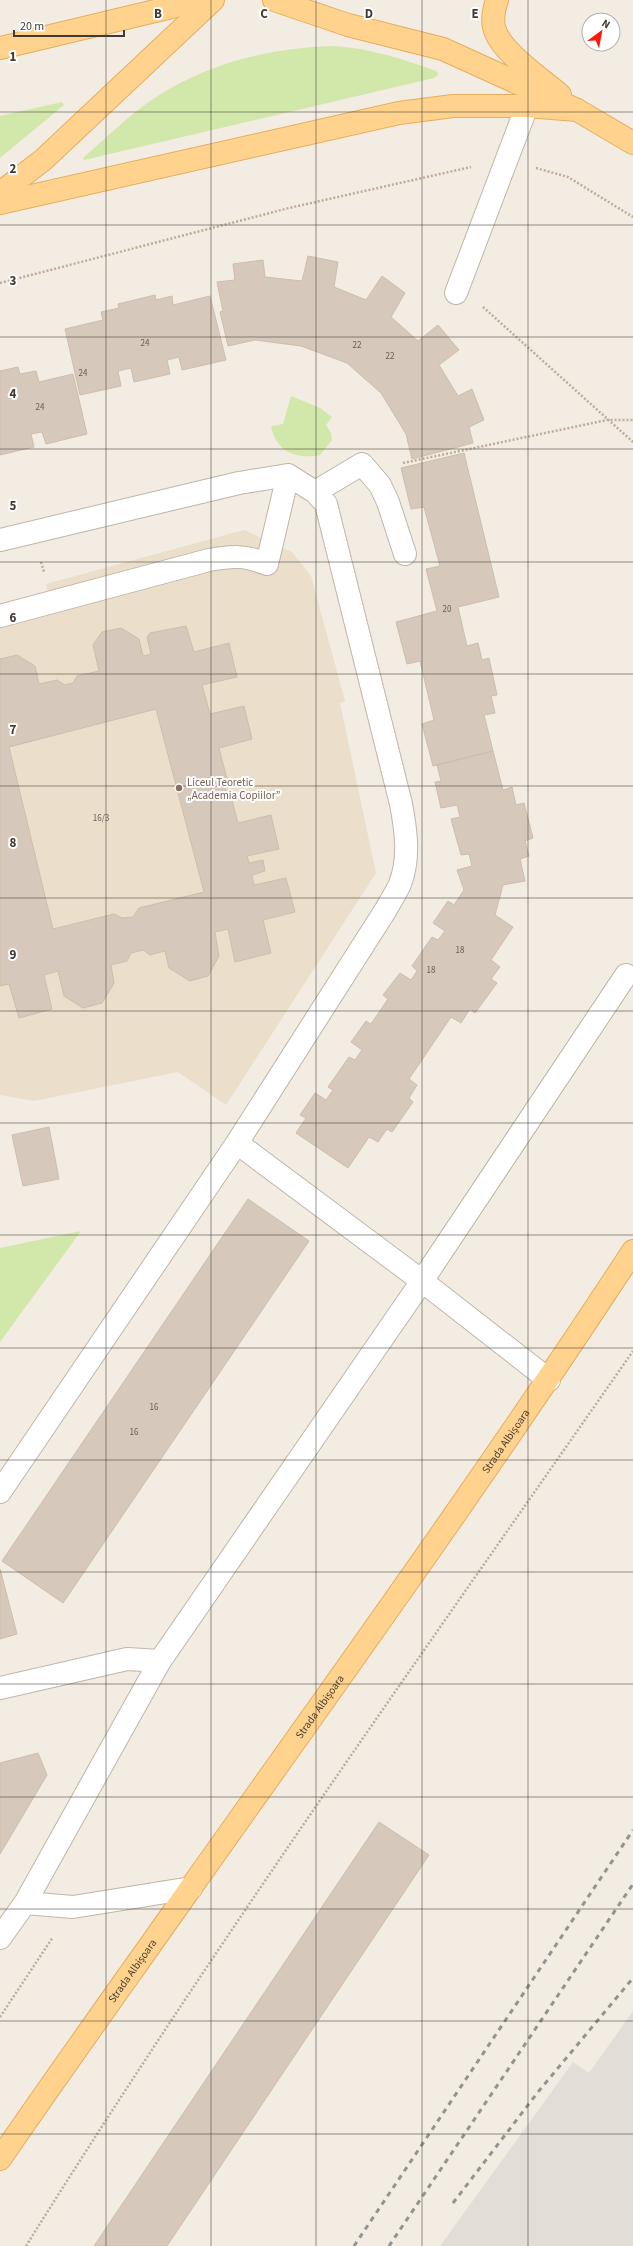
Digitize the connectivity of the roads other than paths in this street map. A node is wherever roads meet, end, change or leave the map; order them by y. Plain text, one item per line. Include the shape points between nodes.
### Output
1 (201, 0) edge
2 (213, 0) edge
3 (274, 0) edge
4 (497, 0) edge
5 (0, 48) edge
6 (527, 106) junction
7 (577, 110) junction
8 (633, 143) edge
9 (0, 193) edge
10 (0, 203) edge
11 (456, 293) dead end
12 (288, 475) junction
13 (315, 492) junction
14 (0, 540) edge
15 (405, 554) dead end
16 (0, 616) edge
17 (626, 975) dead end
18 (237, 1143) junction
19 (633, 1251) edge
20 (422, 1281) junction
21 (549, 1380) junction
22 (0, 1492) edge
23 (160, 1661) junction
24 (0, 1688) edge
25 (191, 1888) junction
26 (25, 1903) junction
27 (0, 1938) edge
28 (0, 2159) edge

1 - 5 main road
2 - 9 main road via 43,160
3 - 7 main road via 348,25 443,49
4 - 7 main road via 493,13 494,28 500,41
6 - 7 main road
6 - 10 main road via 453,106 399,113
6 - 11 lane
7 - 8 main road
12 - 13 lane
12 - 14 lane via 239,483
12 - 16 lane via 268,564 236,556 209,560
13 - 15 lane via 362,464 380,485
13 - 18 lane via 326,504 401,804 406,831 406,857 400,884 385,911
17 - 20 lane
18 - 20 lane
18 - 22 lane
19 - 21 main road, Strada Albișoara
20 - 21 lane
20 - 23 lane
21 - 25 main road, Strada Albișoara
23 - 24 lane via 127,1659
23 - 26 lane
25 - 26 lane via 73,1907
25 - 28 main road, Strada Albișoara via 69,2057
26 - 27 lane

